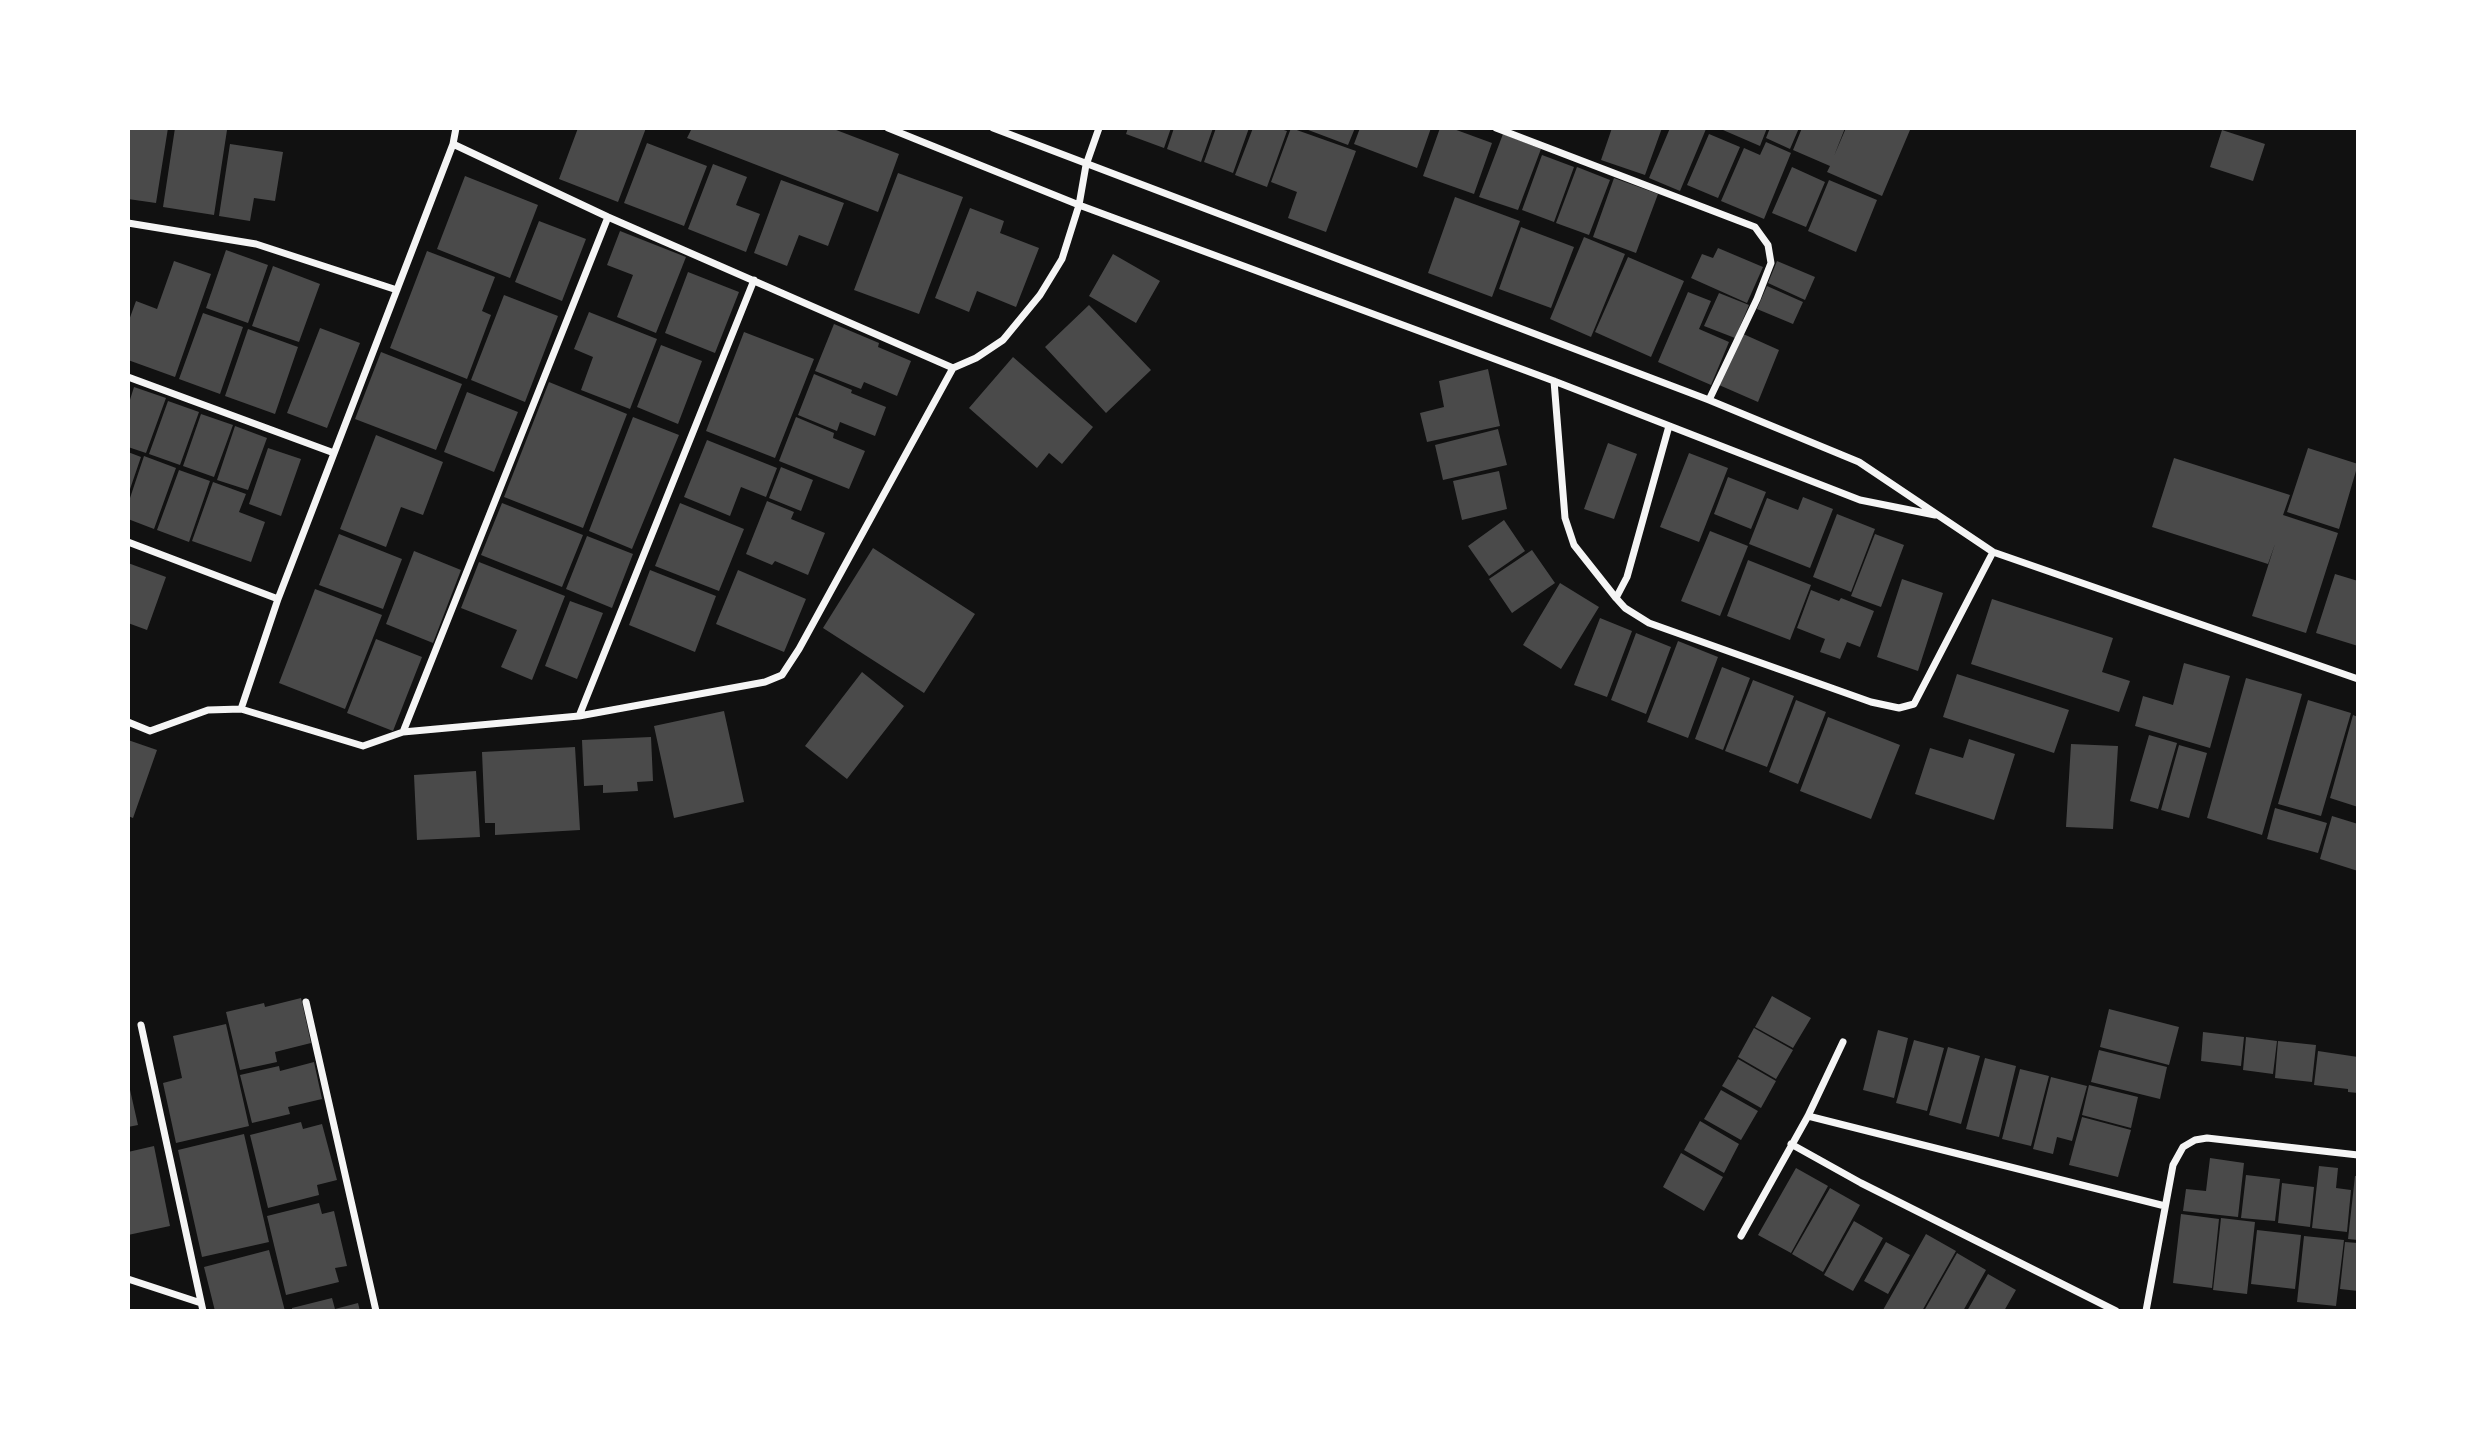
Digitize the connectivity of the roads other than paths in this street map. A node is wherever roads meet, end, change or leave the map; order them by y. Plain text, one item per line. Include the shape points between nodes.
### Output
1 (456, 128) edge
2 (888, 128) edge
3 (993, 128) edge
4 (1099, 128) edge
5 (1496, 128) edge
6 (453, 144) junction
7 (1086, 165) junction
8 (1079, 205) junction
9 (608, 217) junction
10 (128, 223) edge
11 (754, 280) junction
12 (397, 290) junction
13 (953, 368) junction
14 (128, 377) edge
15 (1554, 381) junction
16 (1709, 400) junction
17 (1669, 426) junction
18 (334, 453) junction
19 (1939, 516) junction
20 (128, 542) edge
21 (1993, 552) junction
22 (1616, 598) junction
23 (278, 599) junction
24 (2358, 678) edge
25 (241, 709) junction
26 (579, 716) junction
27 (128, 722) edge
28 (403, 732) junction
29 (306, 1002) dead end
30 (141, 1025) dead end
31 (1843, 1042) dead end
32 (1808, 1115) junction
33 (1791, 1144) junction
34 (2358, 1154) edge
35 (2165, 1206) junction
36 (1741, 1236) dead end
37 (128, 1279) edge
38 (202, 1307) edge
39 (376, 1311) edge
40 (2116, 1311) edge
41 (2146, 1311) edge

1 - 6 street
2 - 8 street
3 - 7 street
4 - 7 street
5 - 16 street via 1755,227 1768,245 1771,263
6 - 9 street
6 - 12 street
7 - 8 street
7 - 16 street
8 - 13 street via 1062,260 1040,295 1003,341
8 - 15 street
9 - 11 street
9 - 28 street
10 - 12 street via 256,244
11 - 13 street
11 - 26 street
12 - 18 street
13 - 26 street via 782,675
14 - 18 street
15 - 17 street
15 - 22 street via 1564,518 1574,545
16 - 19 street via 1859,461
17 - 19 street via 1860,500
17 - 22 street via 1627,577
18 - 23 street
19 - 21 street
20 - 23 street
21 - 22 street via 1914,704 1899,708 1649,623
21 - 24 street
23 - 25 street
25 - 27 street via 208,710 150,731
25 - 28 street via 363,746
26 - 28 street
29 - 39 street
30 - 38 street
31 - 32 street
32 - 33 street
32 - 35 street
33 - 36 street
33 - 40 street
34 - 35 street via 2195,1140 2183,1147 2173,1165
35 - 41 street
37 - 38 street

